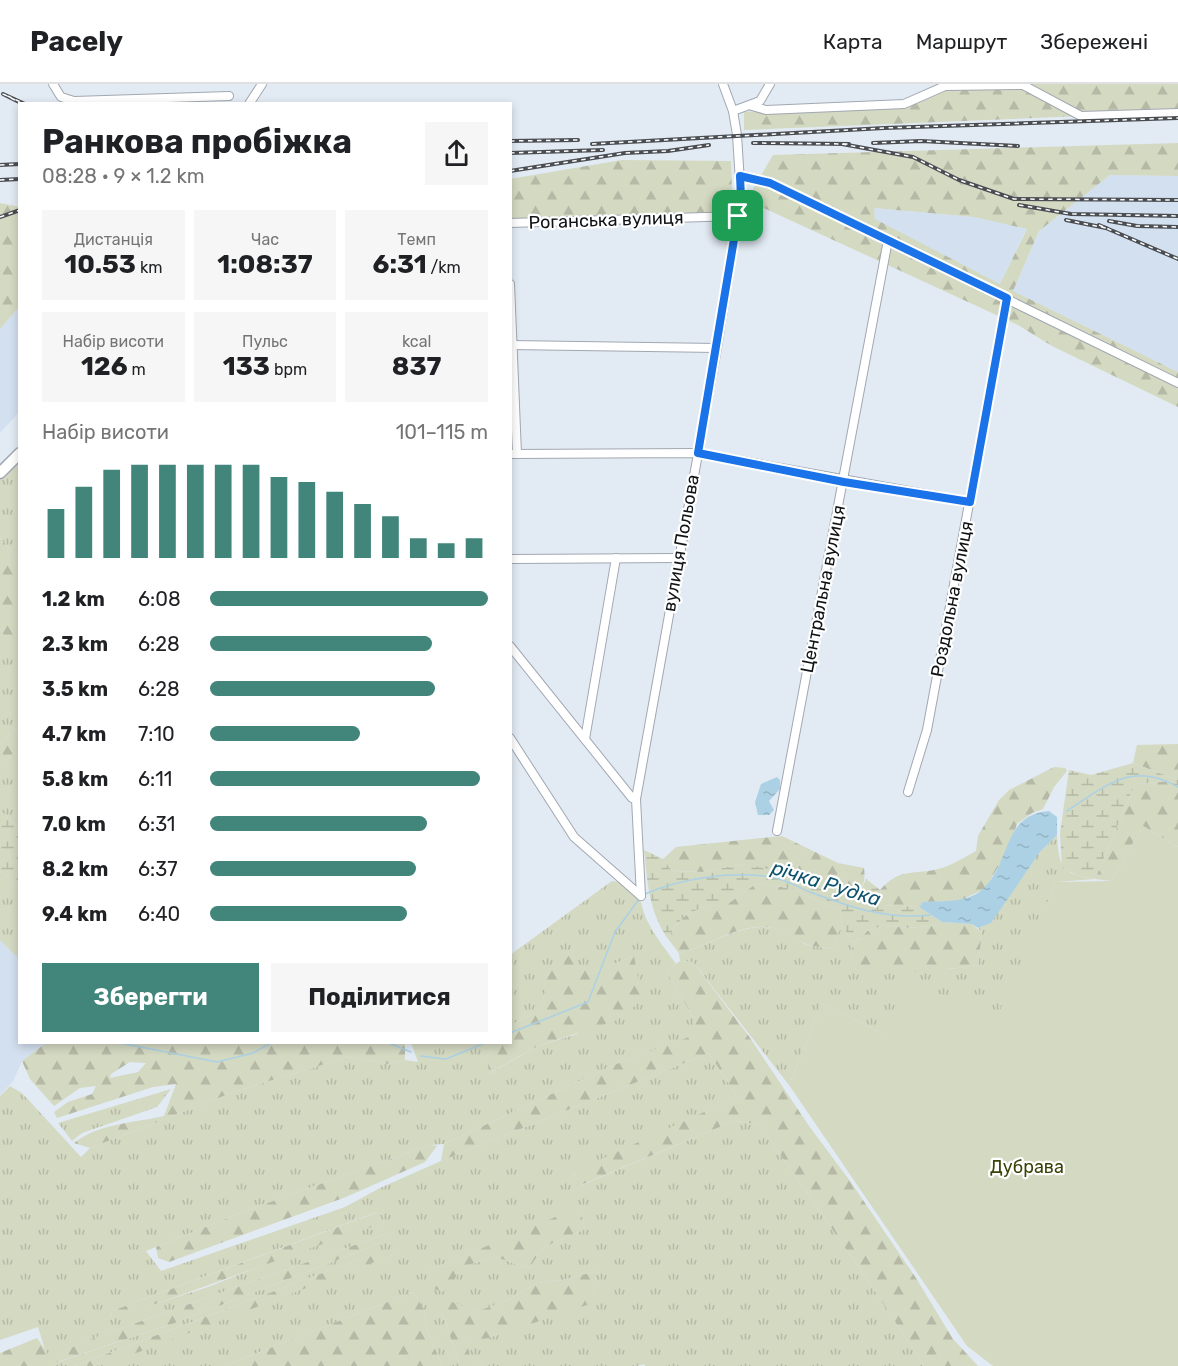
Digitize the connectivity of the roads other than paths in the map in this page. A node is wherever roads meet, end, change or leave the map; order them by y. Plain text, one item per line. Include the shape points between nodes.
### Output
1 (53, 84) edge
2 (262, 84) edge
3 (723, 84) edge
4 (770, 84) edge
5 (229, 96) dead end
6 (162, 101) edge
7 (250, 102) edge
8 (752, 106) junction
9 (733, 111) junction
10 (1178, 113) edge
11 (740, 176) junction
12 (738, 216) junction
13 (512, 223) edge
14 (888, 240) junction
15 (1007, 298) junction
16 (512, 345) edge
17 (717, 348) junction
18 (1178, 383) edge
19 (512, 400) edge
20 (698, 453) junction
21 (513, 454) edge
22 (18, 455) edge
23 (0, 473) edge
24 (844, 482) junction
25 (970, 502) junction
26 (616, 558) junction
27 (678, 558) junction
28 (512, 559) edge
29 (512, 648) edge
30 (585, 739) junction
31 (512, 741) edge
32 (908, 792) dead end
33 (636, 799) junction
34 (777, 831) dead end

1 - 6 street via 61,97 74,102
2 - 7 street
3 - 9 street, вулиця Польова
4 - 8 street via 764,98
5 - 6 street
8 - 9 street
8 - 10 street via 766,110 904,104 945,86 1023,85 1081,116
9 - 11 street, вулиця Польова
11 - 12 street, вулиця Польова
11 - 14 street via 770,183
12 - 13 street, Роганська вулиця
12 - 17 street, вулиця Польова
14 - 15 street
14 - 24 street, Центральна вулиця
15 - 18 street
15 - 25 street, Роздольна вулиця
16 - 17 street
17 - 20 street, вулиця Польова
19 - 21 street
20 - 21 street
20 - 24 street
20 - 27 street, вулиця Польова
22 - 23 main road
24 - 25 street
24 - 34 street, Центральна вулиця
25 - 32 street, Роздольна вулиця via 927,730
26 - 27 street
26 - 28 street
26 - 30 street
27 - 33 street, вулиця Польова
29 - 30 street
30 - 33 street
31 - 33 street, вулиця Польова via 574,837 641,896

